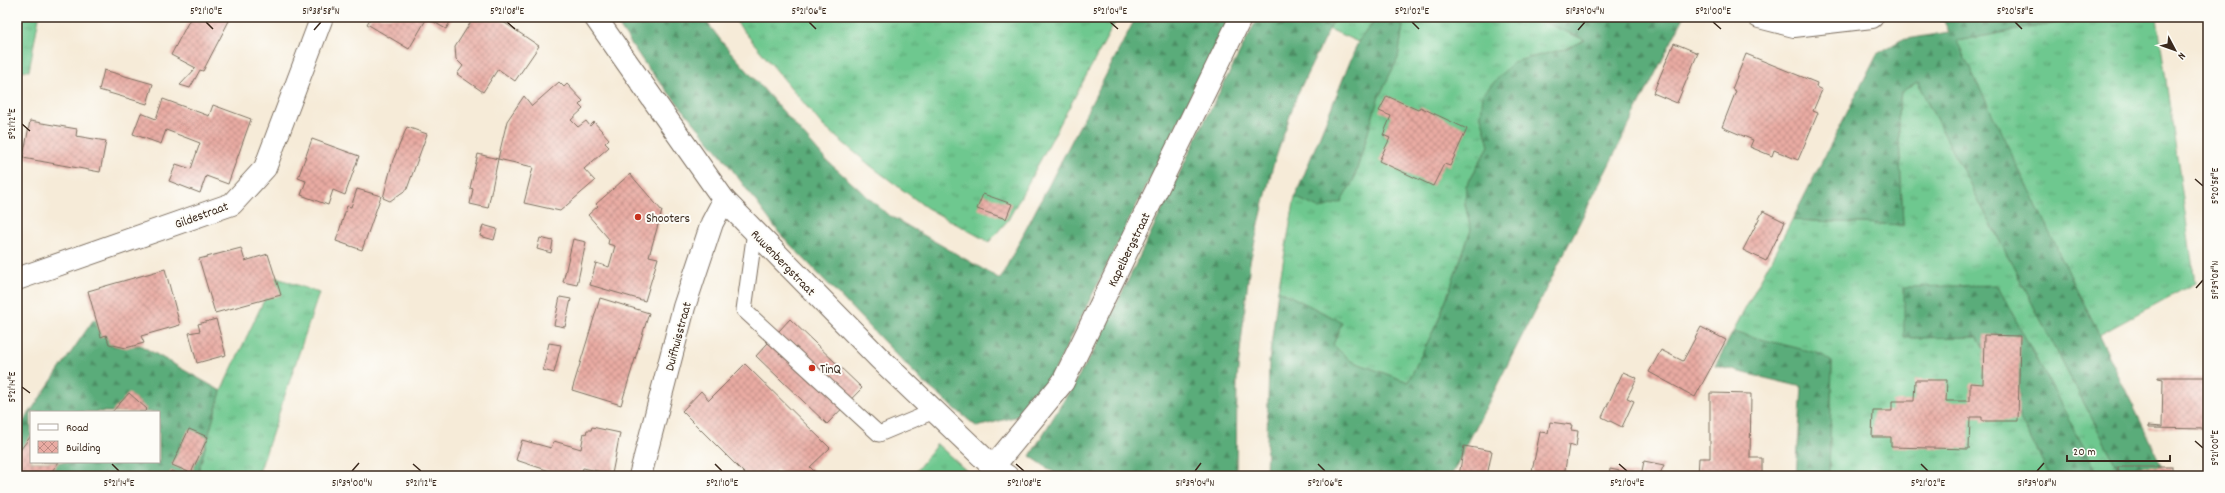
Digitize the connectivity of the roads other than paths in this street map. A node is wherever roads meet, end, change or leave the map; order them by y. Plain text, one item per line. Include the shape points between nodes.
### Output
1 (322, 17) edge
2 (596, 17) edge
3 (1241, 17) edge
4 (1759, 17) edge
5 (1872, 17) edge
6 (724, 200) junction
7 (754, 231) junction
8 (17, 279) edge
9 (934, 411) junction
10 (1000, 471) edge
11 (640, 476) edge

1 - 8 street, Gildestraat via 265,168 232,204
2 - 6 street, Ruwenbergstraat
3 - 10 street, Kapelbergstraat via 1063,382
4 - 5 street via 1794,26
6 - 7 street, Ruwenbergstraat
6 - 11 street, Duifhuisstraat via 712,223 684,307
7 - 9 street, Ruwenbergstraat via 880,360
7 - 9 lane via 744,310 879,434
9 - 10 street, Ruwenbergstraat

